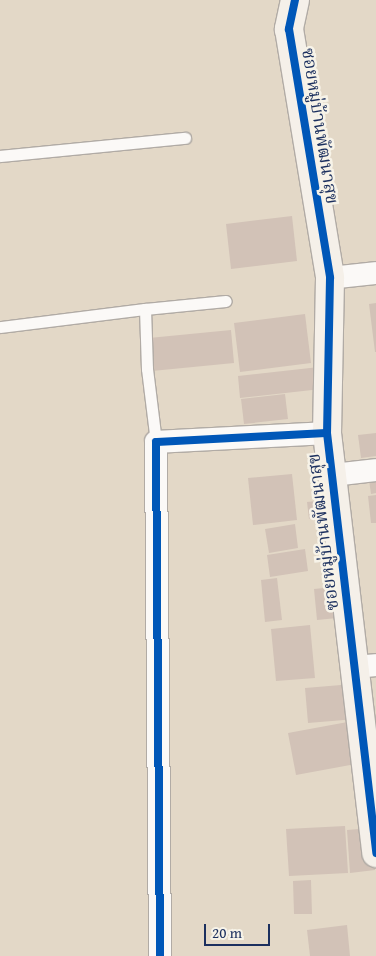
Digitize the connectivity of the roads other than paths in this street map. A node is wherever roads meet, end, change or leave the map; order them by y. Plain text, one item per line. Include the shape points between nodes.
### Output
1 (295, 0) edge
2 (185, 138) dead end
3 (0, 156) edge
4 (376, 273) edge
5 (330, 278) junction
6 (226, 301) dead end
7 (145, 309) junction
8 (0, 327) edge
9 (327, 433) junction
10 (156, 442) junction
11 (376, 470) edge
12 (333, 474) junction
13 (365, 666) edge
14 (376, 853) edge
15 (160, 956) edge

1 - 5 street, ซอยหมู่บ้านพัฒนาสุข via 289,29
2 - 3 lane
4 - 5 street
5 - 9 street, ซอยหมู่บ้านพัฒนาสุข
6 - 7 lane
7 - 8 lane
7 - 10 lane via 147,369
9 - 10 street
9 - 12 street, ซอยหมู่บ้านพัฒนาสุข
10 - 15 street
11 - 12 street
12 - 13 street, ซอยหมู่บ้านพัฒนาสุข
13 - 14 street, ซอยหมู่บ้านพัฒนาสุข

